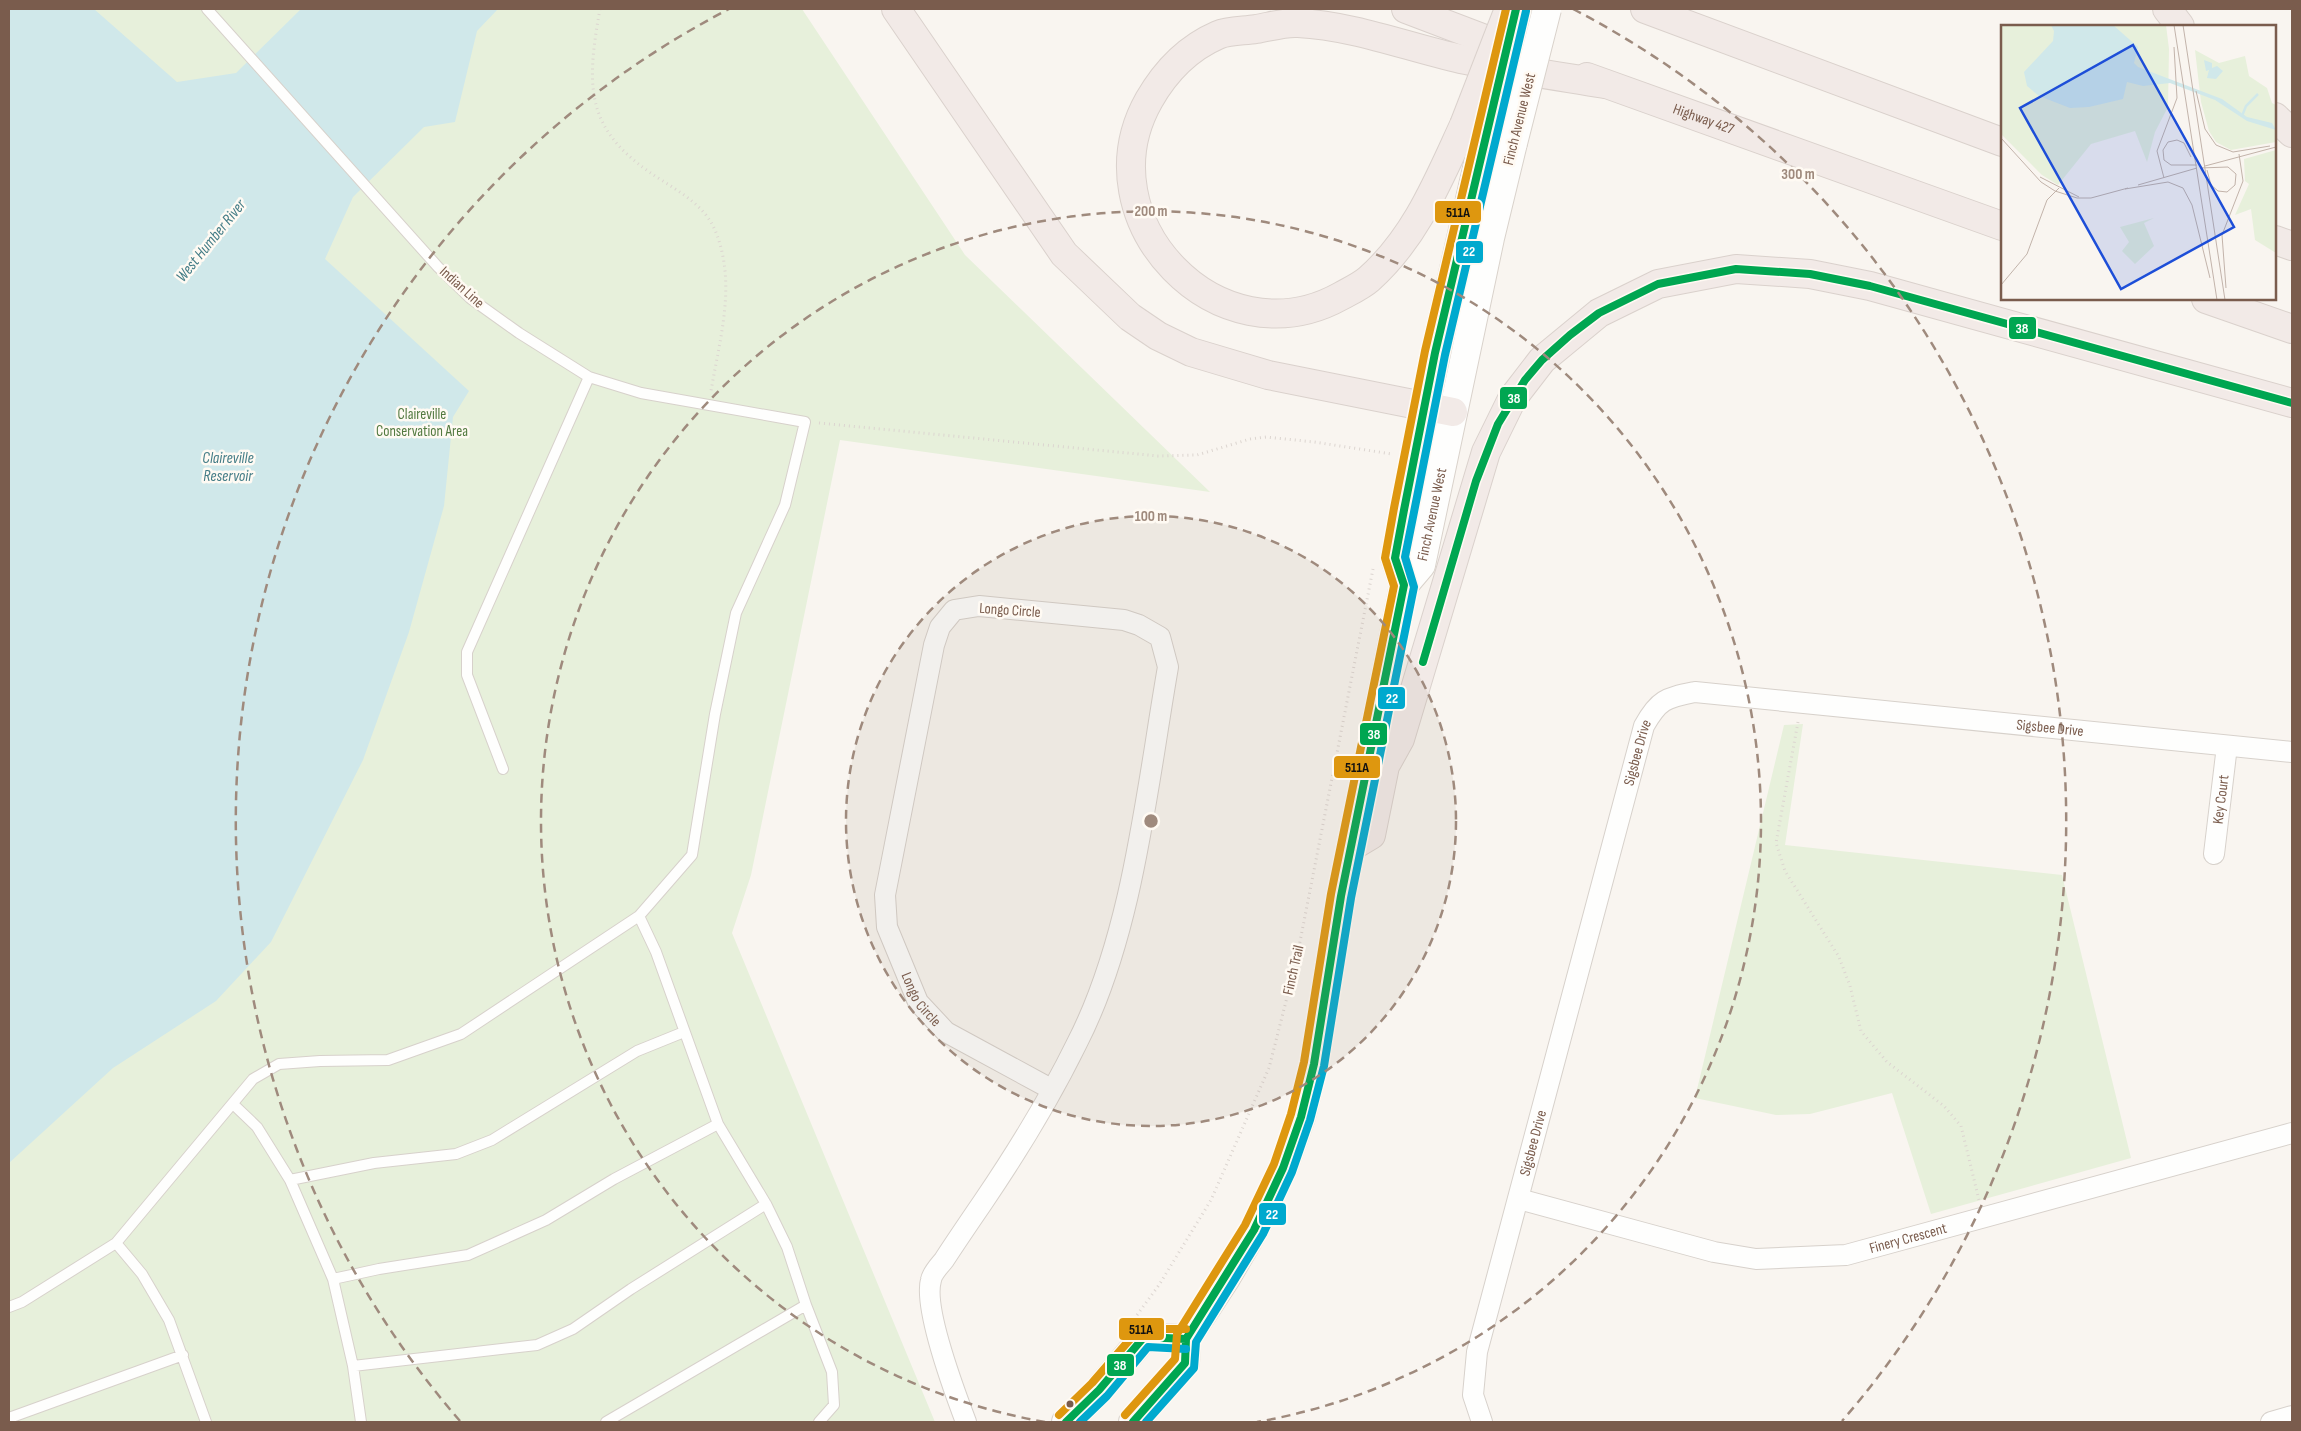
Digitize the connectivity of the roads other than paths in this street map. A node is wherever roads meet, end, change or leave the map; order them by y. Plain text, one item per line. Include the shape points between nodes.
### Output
1 (207, 9) edge
2 (896, 9) edge
3 (1406, 9) edge
4 (1509, 9) edge
5 (1516, 9) edge
6 (1645, 9) edge
7 (2167, 9) edge
8 (1547, 13) edge
9 (2179, 25) edge
10 (1605, 84) junction
11 (2276, 118) edge
12 (1475, 129) junction
13 (2292, 132) edge
14 (2001, 142) edge
15 (2001, 226) edge
16 (2276, 240) edge
17 (2292, 246) edge
18 (2209, 300) edge
19 (2292, 329) edge
20 (589, 377) junction
21 (2292, 403) edge
22 (1424, 406) junction
23 (1453, 412) junction
24 (1404, 585) junction
25 (2227, 746) junction
26 (2292, 752) edge
27 (503, 769) dead end
28 (1351, 847) junction
29 (2214, 854) dead end
30 (640, 916) junction
31 (684, 1032) junction
32 (1051, 1089) junction
33 (233, 1104) junction
34 (718, 1124) junction
35 (2292, 1132) edge
36 (290, 1180) junction
37 (1519, 1199) junction
38 (766, 1204) junction
39 (116, 1244) junction
40 (333, 1279) junction
41 (806, 1306) junction
42 (9, 1307) edge
43 (1186, 1338) junction
44 (183, 1355) junction
45 (353, 1366) junction
46 (2292, 1416) edge
47 (9, 1418) edge
48 (206, 1422) edge
49 (361, 1422) edge
50 (606, 1422) edge
51 (819, 1422) edge
52 (966, 1422) edge
53 (1066, 1422) edge
54 (1133, 1422) edge
55 (1482, 1422) edge
56 (2271, 1422) edge

1 - 20 lane, Indian Line via 438,267 470,298
2 - 22 highway via 1064,254 1130,317 1158,336 1191,352 1268,375
3 - 10 highway, Highway 427
4 - 12 highway, bridge
5 - 12 main road, Finch Avenue West, bridge
6 - 14 highway
7 - 9 highway
8 - 23 main road, Finch Avenue West, bridge via 1513,143
10 - 12 highway via 1460,58 1369,33 1296,23 1219,34 1180,59 1160,80 1133,136 1131,180 1140,218 1150,238 1180,275 1203,293 1222,302 1254,312 1283,314 1323,305 1368,281 1416,224
10 - 15 highway, Highway 427
11 - 13 highway
12 - 22 main road, Finch Avenue West
16 - 17 highway
18 - 19 highway
20 - 27 lane via 467,652 467,675
20 - 30 lane, Indian Line via 642,393 806,422 785,505 736,612 692,855
21 - 28 highway via 1870,286 1810,274 1736,269 1658,284 1598,312 1542,360 1512,399 1498,424 1476,481 1400,739 1385,766 1371,835
22 - 23 highway
22 - 24 main road, Finch Avenue West via 1395,558
23 - 24 main road, Finch Avenue West via 1421,565
24 - 28 main road
25 - 26 street, Sigsbee Drive
25 - 29 street, Key Court
25 - 37 street, Sigsbee Drive via 1695,692 1667,698 1651,713 1644,726
28 - 43 main road via 1314,1064 1294,1139 1254,1230
30 - 31 lane
30 - 33 lane via 461,1034 388,1060 278,1064 253,1079
31 - 34 lane
31 - 36 lane via 637,1051 492,1140 456,1154 374,1163
32 - 32 street, Longo Circle via 1077,1044 1104,985 1134,858 1168,667 1160,637 1124,620 979,606 954,610 940,627 934,645 885,894 887,927 918,1002 946,1032
32 - 52 street, Longo Circle via 1002,1173 931,1280 932,1308 943,1354
33 - 36 lane via 257,1127
33 - 39 lane
34 - 38 lane
34 - 40 lane via 614,1179 546,1220 468,1255 379,1268
35 - 37 street, Finery Crescent via 1846,1254 1756,1259 1714,1252
36 - 40 lane
37 - 55 street, Sigsbee Drive via 1477,1352 1473,1395
38 - 41 lane via 787,1247
38 - 45 lane via 631,1289 573,1330 537,1345
39 - 42 lane
39 - 44 lane via 142,1274 169,1320
40 - 45 lane
41 - 50 lane
41 - 51 lane via 832,1372 834,1405
43 - 53 main road via 1144,1337 1099,1390
43 - 54 main road via 1185,1363
44 - 47 lane
44 - 48 lane
45 - 49 lane
46 - 56 street

